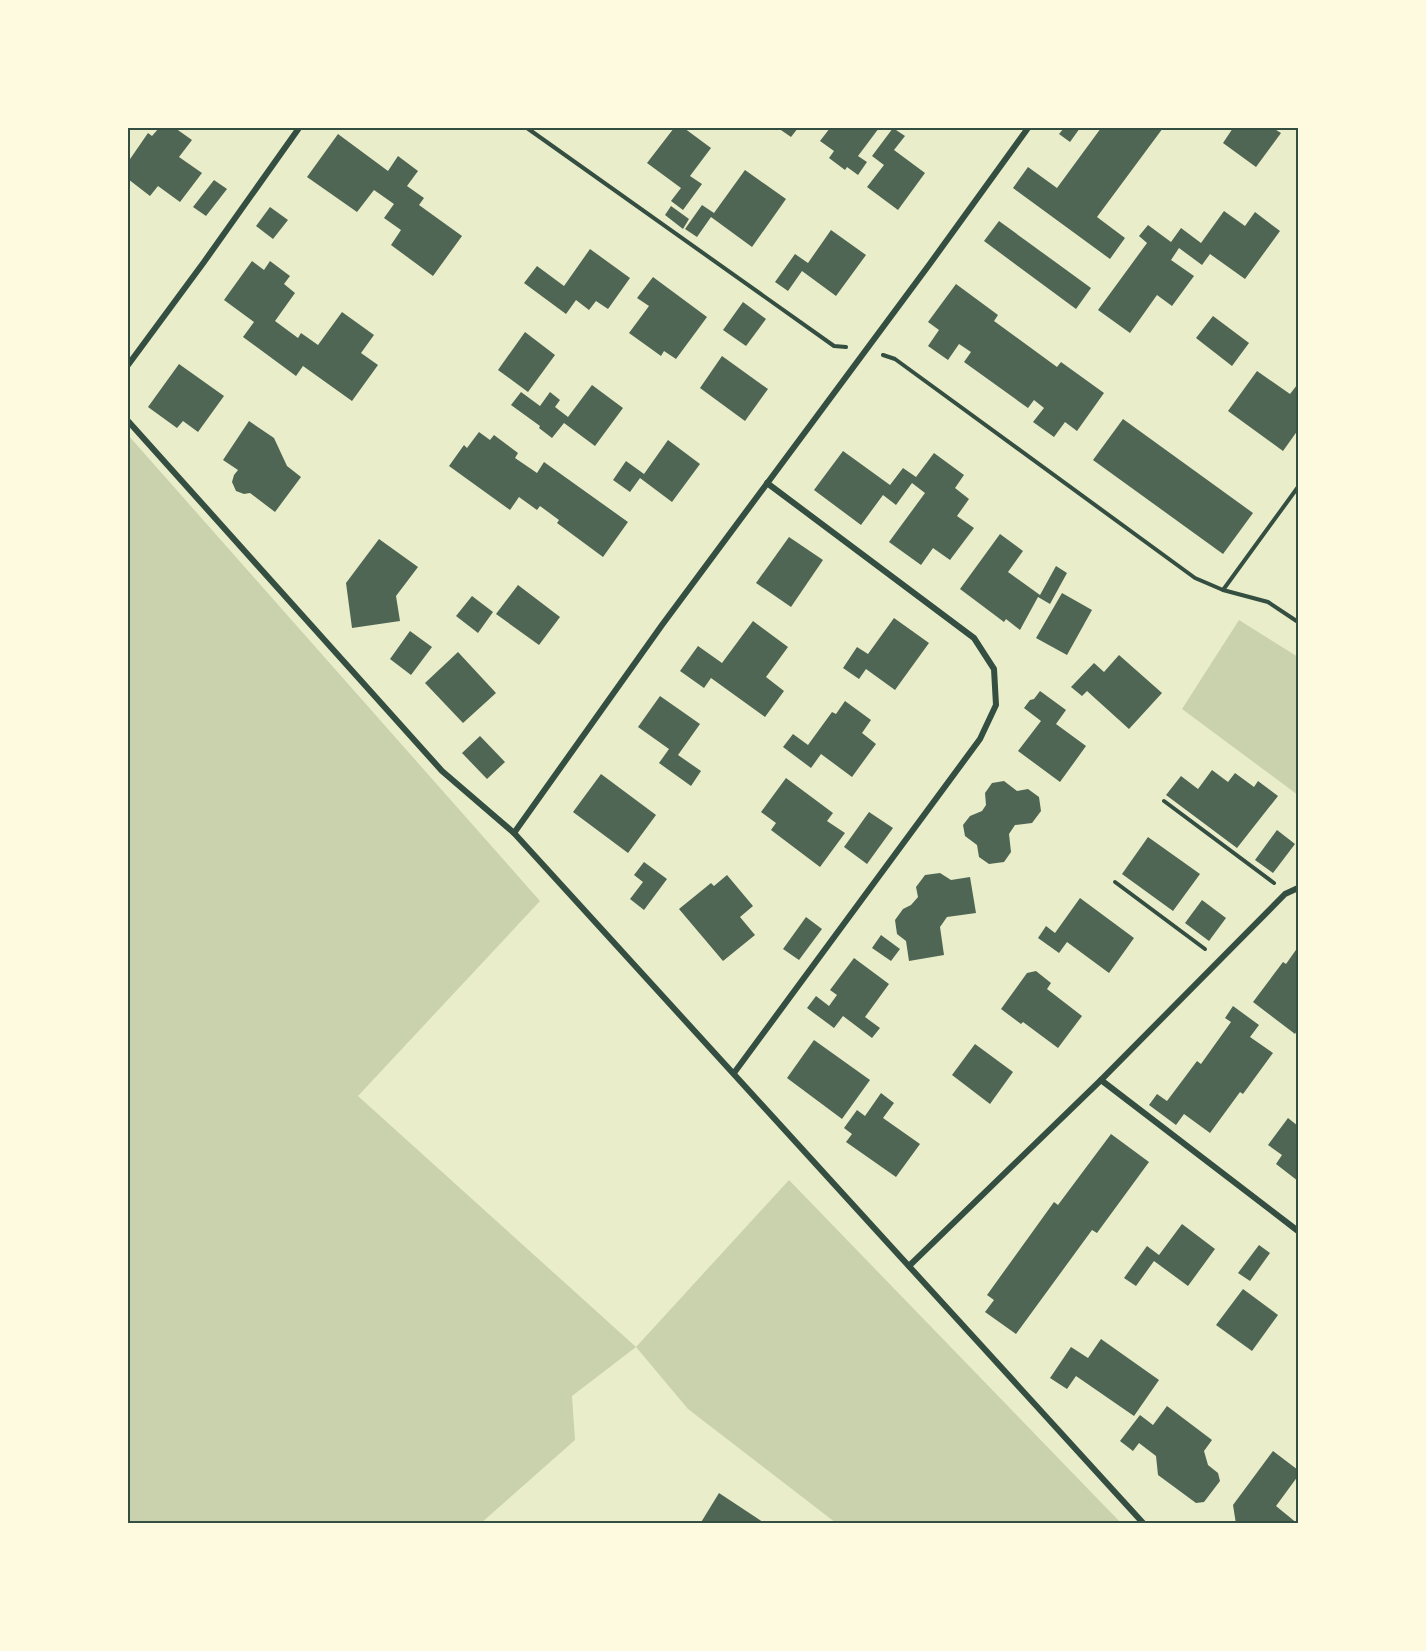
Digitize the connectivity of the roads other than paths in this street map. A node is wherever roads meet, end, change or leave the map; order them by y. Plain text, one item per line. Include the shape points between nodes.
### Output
1 (299, 128) edge
2 (1028, 128) edge
3 (128, 365) edge
4 (128, 421) edge
5 (767, 483) junction
6 (514, 833) junction
7 (1299, 888) edge
8 (734, 1073) junction
9 (1101, 1080) junction
10 (1299, 1230) edge
11 (909, 1266) junction
12 (1144, 1524) edge

1 - 3 street
2 - 5 street
4 - 6 street via 442,771
5 - 6 street
5 - 8 street via 974,638 994,669 996,705 980,739
6 - 8 street
7 - 9 street via 1285,894
8 - 11 street
9 - 10 street
9 - 11 street
11 - 12 street

